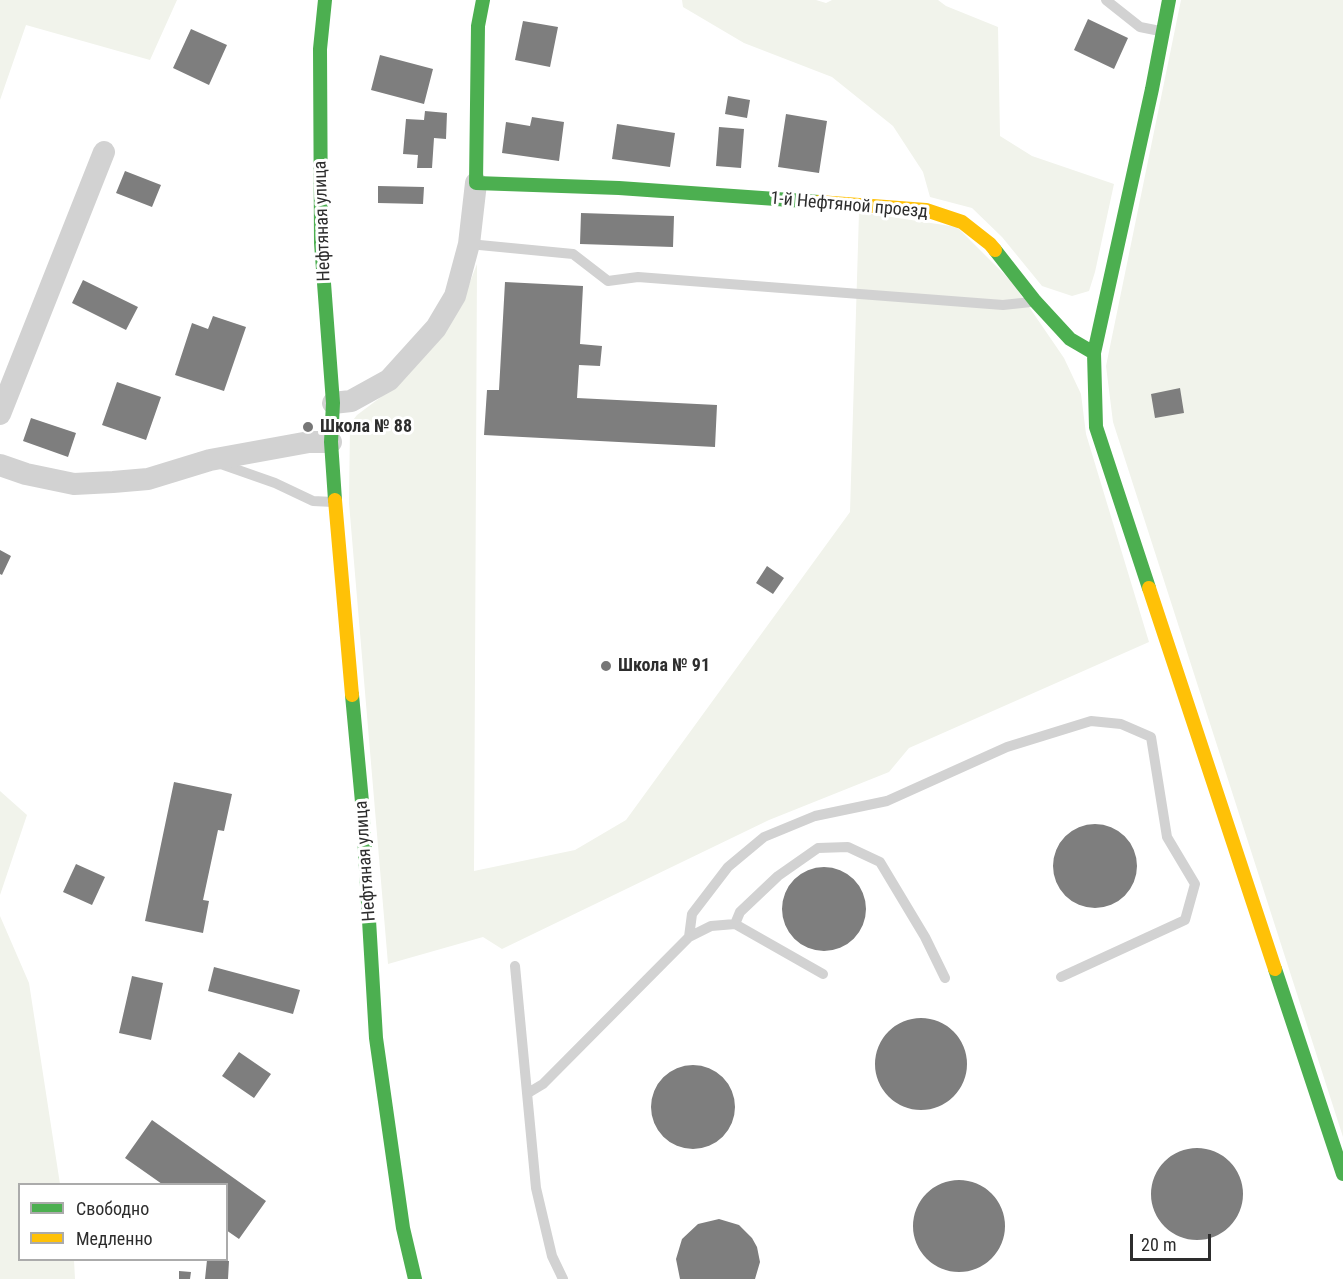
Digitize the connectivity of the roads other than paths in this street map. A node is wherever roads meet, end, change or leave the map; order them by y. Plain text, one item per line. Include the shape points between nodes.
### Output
1 (325, 0) edge
2 (483, 0) edge
3 (1106, 0) edge
4 (1169, 0) edge
5 (1163, 32) junction
6 (104, 152) dead end
7 (476, 183) junction
8 (469, 244) junction
9 (1035, 301) junction
10 (1094, 353) junction
11 (333, 403) junction
12 (0, 414) edge
13 (331, 442) junction
14 (210, 460) junction
15 (0, 465) edge
16 (335, 502) junction
17 (735, 924) junction
18 (689, 937) junction
19 (515, 966) dead end
20 (823, 974) dead end
21 (1061, 977) dead end
22 (945, 978) dead end
23 (528, 1093) junction
24 (1343, 1174) edge
25 (415, 1279) edge
26 (563, 1279) edge

1 - 11 street, Нефтяная улица via 320,49 321,243
2 - 7 street via 478,26
3 - 5 lane via 1140,27
4 - 5 street
5 - 10 street
6 - 12 street
7 - 8 street
7 - 9 street, 1-й Нефтяной проезд via 619,188 926,210 962,222 990,244
8 - 9 lane via 573,254 608,281 638,277 1003,305
8 - 11 street via 455,296 436,328 389,380 351,401
9 - 10 street, 1-й Нефтяной проезд via 1070,339
10 - 24 street via 1096,427
11 - 13 street, Нефтяная улица
13 - 14 street via 309,442
13 - 16 street, Нефтяная улица
14 - 15 street via 148,479 74,484
14 - 16 lane via 313,501
16 - 25 street, Нефтяная улица via 362,802 376,1038 403,1228
17 - 18 lane via 711,926
17 - 20 lane
17 - 22 lane via 740,912 778,876 818,848 848,847 880,862
18 - 21 lane via 692,914 728,867 764,837 815,816 887,801 1007,747 1091,721 1121,724 1151,737 1167,837 1195,884 1185,920
18 - 23 lane via 543,1084
19 - 23 lane
23 - 26 lane via 536,1188 552,1256

